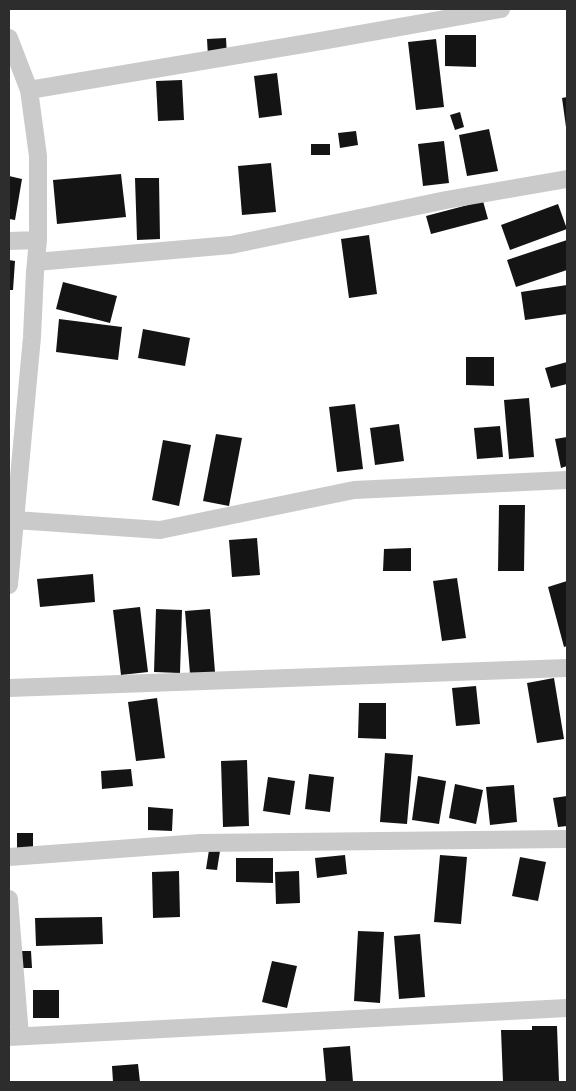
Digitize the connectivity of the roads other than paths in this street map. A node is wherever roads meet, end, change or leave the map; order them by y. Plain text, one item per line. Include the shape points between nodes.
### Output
1 (502, 9) edge
2 (9, 38) edge
3 (14, 64) edge
4 (29, 90) junction
5 (567, 178) edge
6 (38, 240) junction
7 (9, 242) edge
8 (36, 262) junction
9 (17, 418) edge
10 (567, 480) edge
11 (15, 520) junction
12 (9, 585) edge
13 (567, 668) edge
14 (9, 688) edge
15 (567, 839) edge
16 (9, 857) edge
17 (9, 899) edge
18 (567, 1008) edge
19 (14, 1036) edge

1 - 4 street
2 - 3 street
3 - 4 street
4 - 6 street via 38,156
5 - 8 street via 231,245
6 - 7 street
6 - 8 street
8 - 9 street via 32,337
9 - 11 street
10 - 11 street via 354,490 160,530
11 - 12 street
13 - 14 street
15 - 16 street via 200,843
17 - 19 street
18 - 19 street

